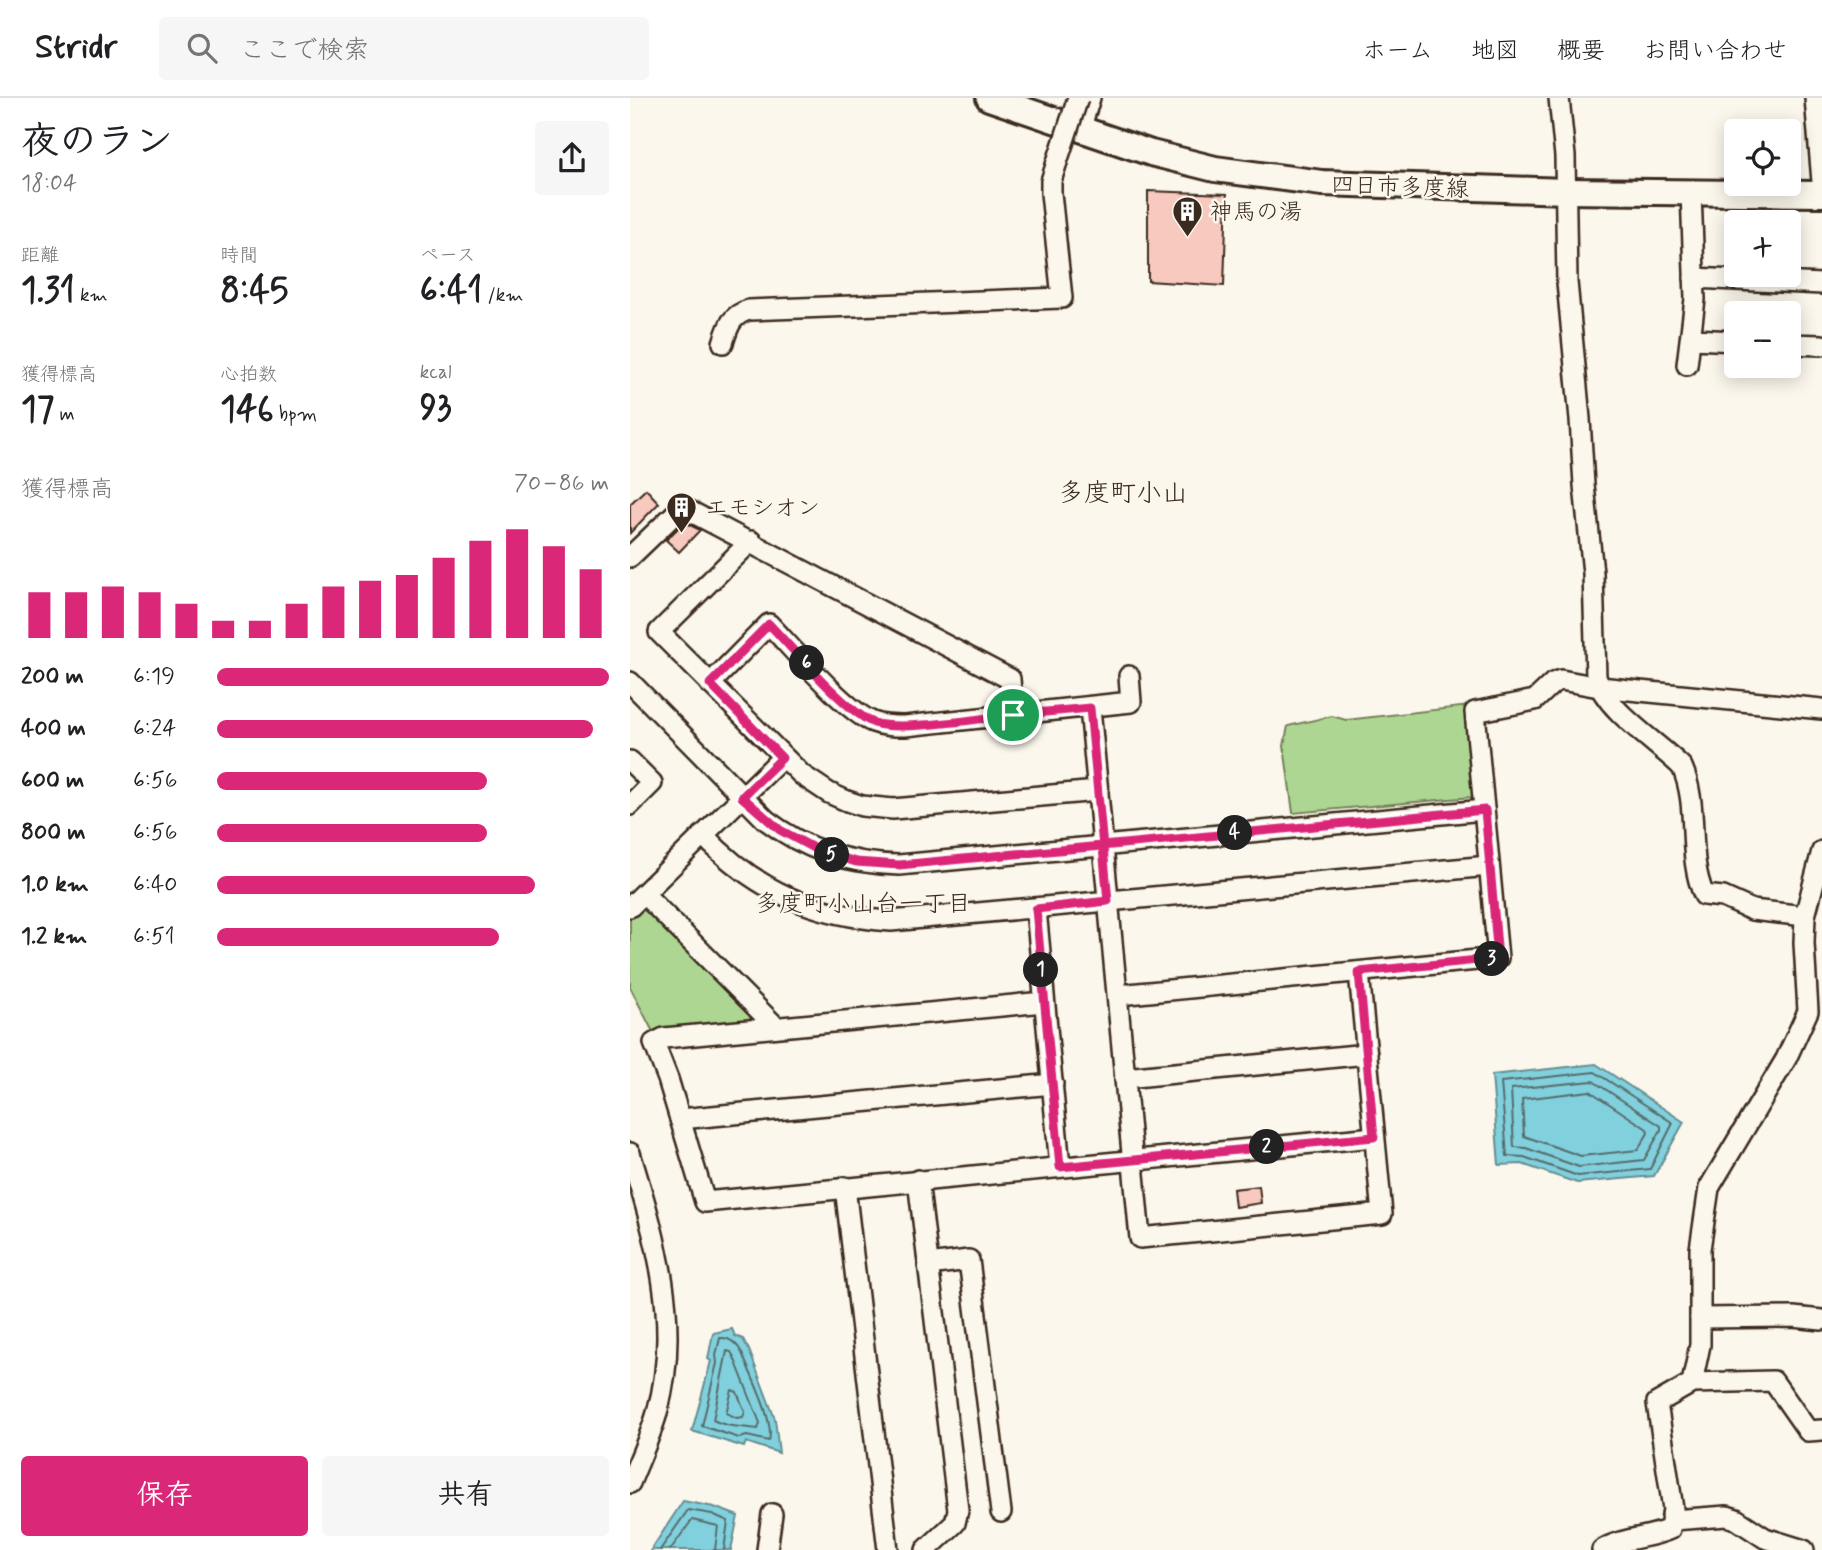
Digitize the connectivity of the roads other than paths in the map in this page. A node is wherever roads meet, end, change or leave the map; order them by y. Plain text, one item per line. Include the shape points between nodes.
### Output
1 (989, 98) edge
2 (1078, 98) edge
3 (1090, 98) edge
4 (1559, 98) edge
5 (1815, 98) edge
6 (1080, 130) junction
7 (1821, 159) edge
8 (1822, 182) edge
9 (1566, 191) junction
10 (1691, 192) junction
11 (1822, 194) edge
12 (1694, 278) junction
13 (1822, 284) edge
14 (1692, 339) junction
15 (1724, 340) edge
16 (723, 343) dead end
17 (1801, 344) edge
18 (1822, 345) edge
19 (1687, 365) dead end
20 (751, 541) junction
21 (630, 557) edge
22 (1129, 677) dead end
23 (630, 682) edge
24 (710, 684) junction
25 (1599, 687) junction
26 (1090, 708) junction
27 (1822, 709) edge
28 (1013, 715) junction
29 (782, 758) junction
30 (630, 761) edge
31 (1098, 791) junction
32 (742, 797) junction
33 (630, 805) edge
34 (1485, 810) junction
35 (703, 835) junction
36 (1103, 846) junction
37 (1822, 851) edge
38 (1489, 866) junction
39 (637, 901) edge
40 (1108, 901) junction
41 (1036, 909) junction
42 (1805, 916) junction
43 (1359, 972) junction
44 (1118, 995) junction
45 (1044, 1002) junction
46 (776, 1027) junction
47 (1367, 1054) junction
48 (1125, 1078) junction
49 (1053, 1084) junction
50 (680, 1119) junction
51 (1374, 1137) junction
52 (630, 1153) edge
53 (1133, 1160) junction
54 (1060, 1167) junction
55 (918, 1180) junction
56 (845, 1187) junction
57 (928, 1265) junction
58 (1700, 1318) junction
59 (1822, 1320) edge
60 (1692, 1384) junction
61 (1822, 1430) edge
62 (630, 1483) edge
63 (1000, 1512) dead end
64 (772, 1514) dead end
65 (1673, 1520) junction
66 (767, 1550) edge
67 (888, 1550) edge
68 (926, 1550) edge
69 (1602, 1550) edge
70 (1804, 1550) edge

1 - 6 main road, 四日市多度線
2 - 16 street, bridge via 1051,181 1062,298 749,310 732,320
3 - 6 street
4 - 9 street
5 - 7 street
6 - 9 main road, 四日市多度線 via 1215,169 1322,183
7 - 8 street
9 - 10 main road, 四日市多度線
9 - 25 street via 1567,282
10 - 11 main road, 四日市多度線
10 - 12 street
12 - 13 street
12 - 14 street
14 - 15 street
14 - 19 street
17 - 18 street
20 - 21 street via 682,507
20 - 24 street via 659,632
20 - 28 street via 1010,679
22 - 26 street via 1131,702
23 - 32 street
24 - 28 street via 769,624 854,711 874,723 905,726
24 - 29 street
25 - 27 street
25 - 34 street via 1561,680 1535,700 1475,712
25 - 42 street via 1684,771 1694,862 1704,895 1723,897 1752,910
26 - 28 street
26 - 31 street
29 - 31 street via 829,793 877,808
29 - 32 street
30 - 33 street via 652,783
31 - 36 street
32 - 35 street
32 - 36 street via 797,840 838,858 867,863 899,865
34 - 36 street
34 - 38 street
35 - 39 street
35 - 41 street via 766,886 802,904 841,915 898,921
36 - 40 street
37 - 42 street
38 - 40 street
38 - 43 street via 1498,958
39 - 46 street
40 - 41 street
40 - 44 street
41 - 45 street
42 - 58 street via 1808,1011 1786,1059 1709,1188 1700,1249
43 - 44 street
43 - 47 street
44 - 48 street
45 - 46 street
45 - 49 street
46 - 50 street via 664,1038 654,1043
47 - 48 street
47 - 51 street
48 - 53 street
49 - 50 street
49 - 54 street
50 - 56 street via 705,1202
51 - 53 street
51 - 53 street via 1382,1214 1140,1238
52 - 62 street via 661,1266 668,1325 657,1413
53 - 54 street
54 - 55 street
55 - 56 street
55 - 57 street
56 - 67 street
57 - 63 street via 970,1260
57 - 68 street via 958,1510 955,1523
58 - 59 street
58 - 60 street
60 - 61 street via 1773,1381 1808,1431
60 - 65 street via 1657,1403
64 - 66 street
65 - 69 street via 1670,1529 1614,1542
65 - 70 street via 1727,1516 1765,1538

